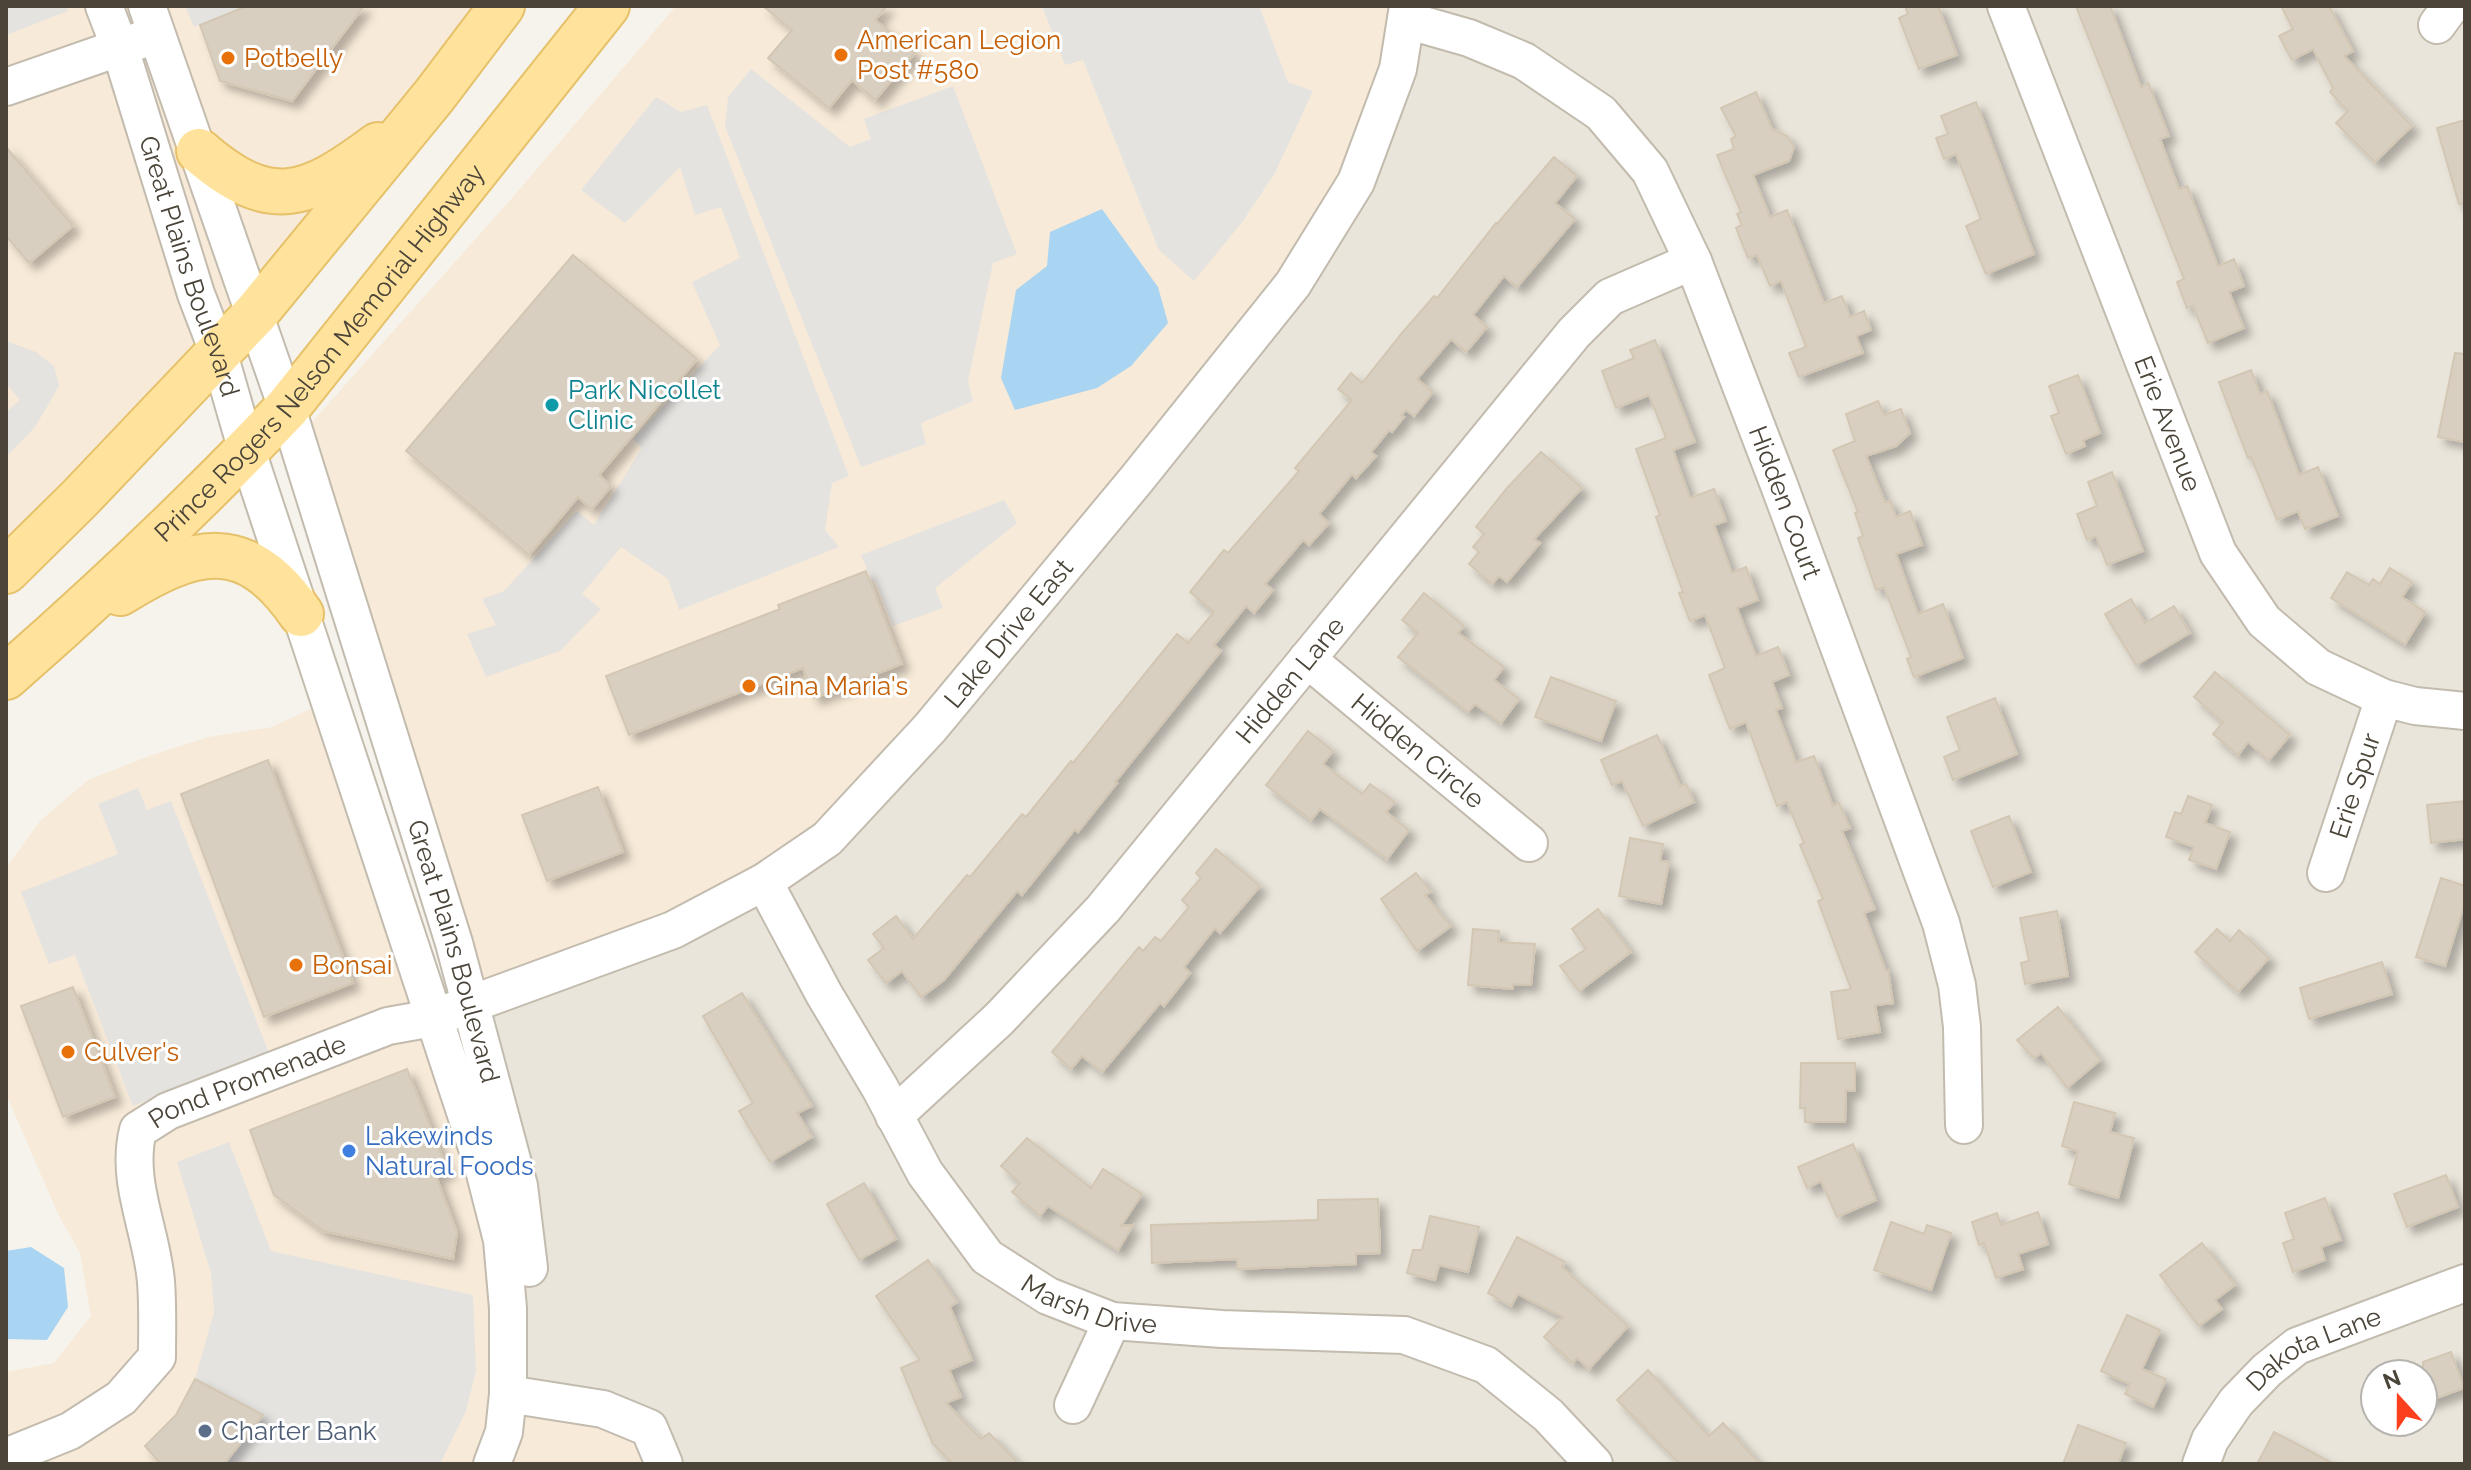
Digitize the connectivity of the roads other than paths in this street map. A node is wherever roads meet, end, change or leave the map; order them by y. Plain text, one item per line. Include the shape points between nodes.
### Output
1 (104, 6) edge
2 (502, 6) edge
3 (607, 6) edge
4 (2006, 6) edge
5 (1407, 13) edge
6 (152, 20) edge
7 (120, 48) junction
8 (6, 87) edge
9 (434, 96) junction
10 (199, 151) junction
11 (1693, 261) junction
12 (256, 313) junction
13 (219, 354) junction
14 (287, 408) junction
15 (247, 451) junction
16 (6, 571) edge
17 (301, 614) junction
18 (61, 630) junction
19 (1307, 659) junction
20 (6, 677) edge
21 (2384, 698) junction
22 (2465, 711) edge
23 (1529, 843) dead end
24 (2326, 873) dead end
25 (764, 882) junction
26 (471, 1004) junction
27 (433, 1018) junction
28 (388, 1026) joint
29 (894, 1116) junction
30 (1964, 1125) dead end
31 (2465, 1283) edge
32 (1112, 1321) junction
33 (508, 1394) junction
34 (1073, 1405) dead end
35 (6, 1457) edge
36 (492, 1464) edge
37 (664, 1464) edge
38 (1594, 1464) edge
39 (2201, 1464) edge

1 - 7 street, Great Plains Boulevard
2 - 9 main road
3 - 14 main road, Prince Rogers Nelson Memorial Highway
4 - 21 street, Erie Avenue via 2218,553 2264,621 2318,667
5 - 11 street, Hidden Court via 1524,61 1601,113 1650,171
5 - 25 street, Lake Drive East via 1398,69 1356,182 1293,284 930,728 827,839
6 - 7 street
6 - 10 street, Great Plains Boulevard
7 - 8 street
7 - 13 street, Great Plains Boulevard
9 - 10 main road via 376,146 309,186 261,190 231,177
9 - 12 main road
10 - 12 street, Great Plains Boulevard
11 - 19 street, Hidden Lane via 1610,297 1574,333
11 - 30 street, Hidden Court via 1941,923 1962,1027
12 - 13 main road
12 - 14 street, Great Plains Boulevard
13 - 15 street, Great Plains Boulevard
13 - 16 main road
14 - 15 main road, Prince Rogers Nelson Memorial Highway
14 - 26 street, Great Plains Boulevard
15 - 17 street, Great Plains Boulevard
15 - 18 main road, Prince Rogers Nelson Memorial Highway
17 - 18 main road via 279,585 250,564 220,555 201,556 145,577
17 - 27 street, Great Plains Boulevard
18 - 20 main road, Prince Rogers Nelson Memorial Highway
19 - 23 street, Hidden Circle
19 - 29 street, Hidden Lane via 1103,909 999,1019
21 - 22 street, Erie Avenue
21 - 24 street, Erie Spur
25 - 26 street, Lake Drive East via 673,930
25 - 29 street, Marsh Drive
26 - 27 street, Lake Drive East
26 - 33 street, Great Plains Boulevard via 519,1186 529,1274 527,1339
27 - 28 street, Lake Drive East
27 - 33 street, Great Plains Boulevard via 502,1240
28 - 35 street, Pond Promenade via 168,1111 138,1130 133,1152 156,1280 157,1357 121,1398 70,1431
29 - 32 street, Marsh Drive via 925,1173 987,1257 1048,1296
31 - 39 street, Dakota Lane via 2297,1346 2236,1402
32 - 34 street
32 - 38 street, Marsh Drive via 1404,1335 1486,1365 1548,1415
33 - 36 street via 504,1432
33 - 37 street via 603,1409 649,1428

